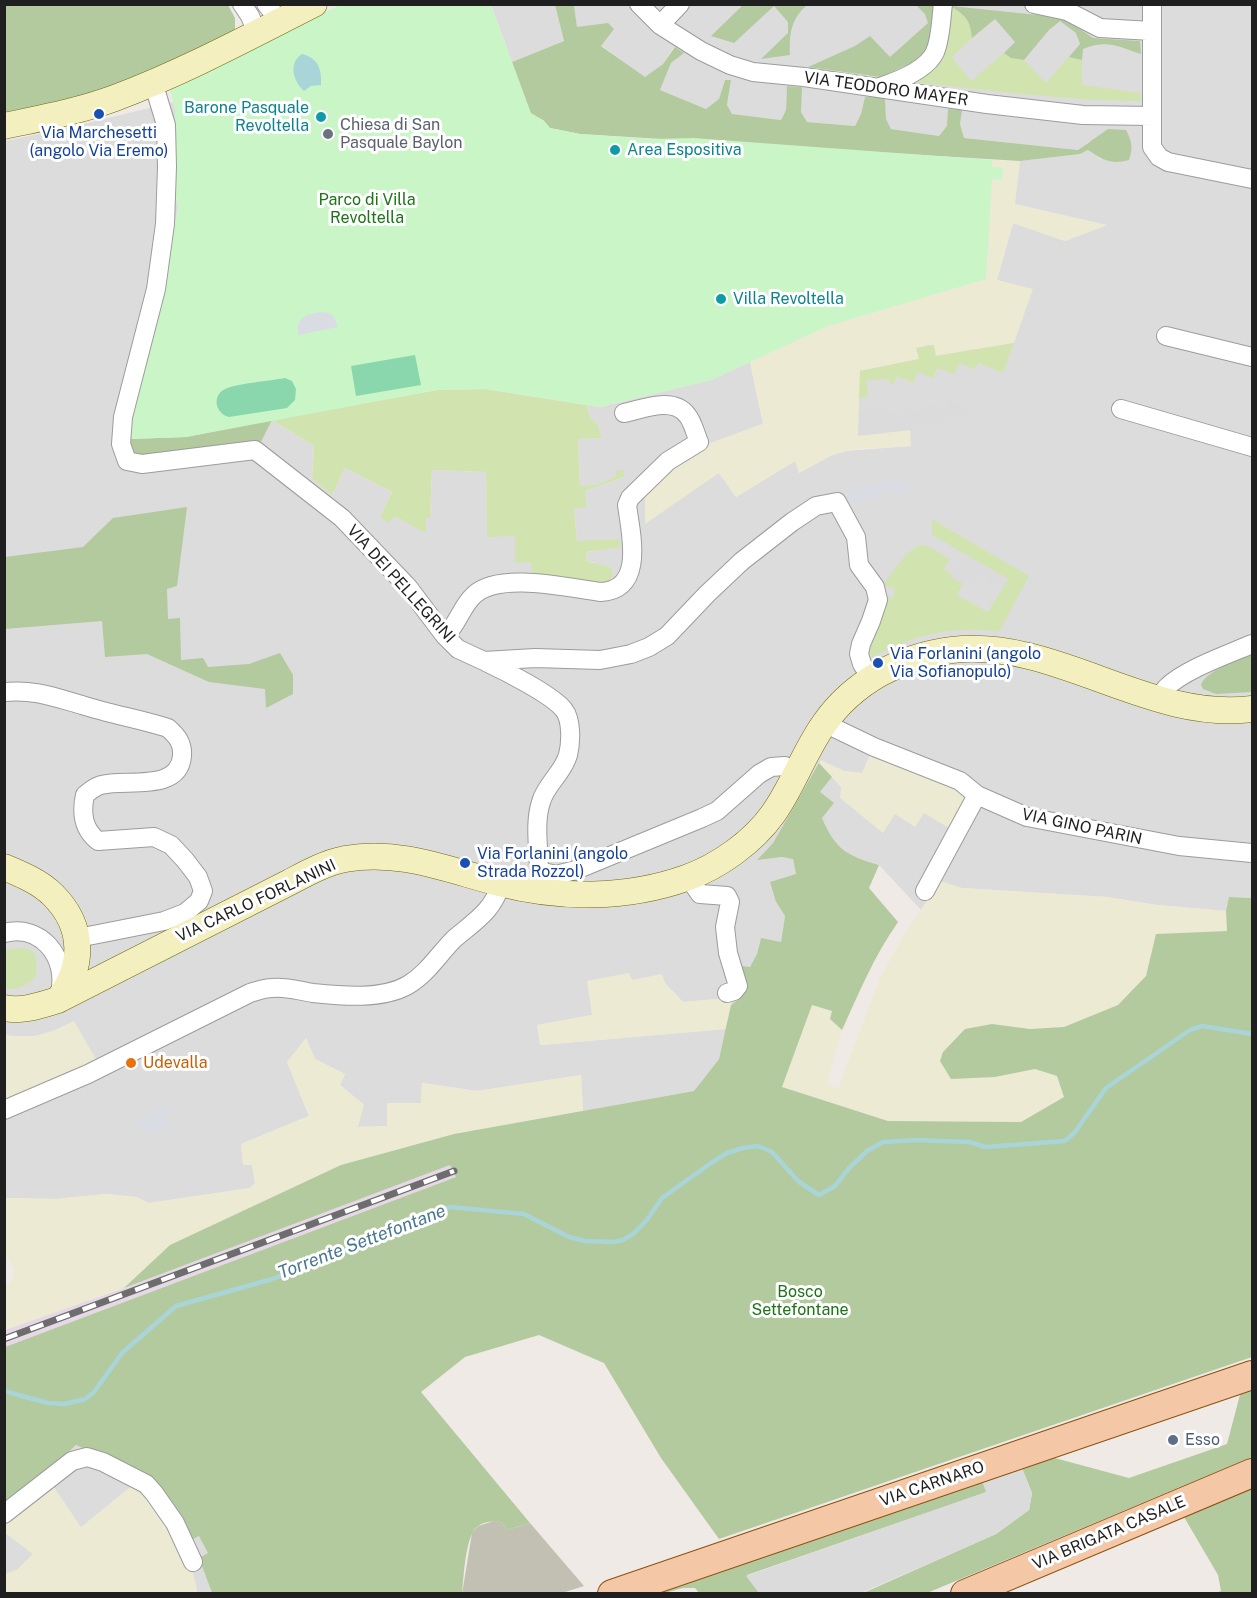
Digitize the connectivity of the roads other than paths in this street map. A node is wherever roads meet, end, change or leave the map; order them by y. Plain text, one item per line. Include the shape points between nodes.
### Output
1 (242, 4) edge
2 (314, 4) edge
3 (639, 4) edge
4 (680, 4) edge
5 (943, 4) edge
6 (1034, 4) edge
7 (1152, 4) edge
8 (268, 20) edge
9 (660, 25) junction
10 (1152, 31) junction
11 (153, 82) junction
12 (879, 88) junction
13 (1152, 116) junction
14 (4, 126) edge
15 (1252, 179) edge
16 (1166, 336) dead end
17 (1252, 357) edge
18 (1121, 409) dead end
19 (624, 413) dead end
20 (1252, 447) edge
21 (445, 636) junction
22 (1252, 644) edge
23 (484, 661) junction
24 (871, 678) junction
25 (4, 692) edge
26 (1160, 700) junction
27 (1252, 709) edge
28 (824, 723) junction
29 (797, 771) junction
30 (977, 795) junction
31 (1252, 853) edge
32 (4, 867) edge
33 (688, 877) junction
34 (501, 884) junction
35 (925, 891) dead end
36 (74, 929) junction
37 (4, 933) edge
38 (727, 993) dead end
39 (58, 1000) junction
40 (4, 1008) edge
41 (4, 1110) edge
42 (1252, 1375) edge
43 (1252, 1473) edge
44 (4, 1514) edge
45 (194, 1562) dead end
46 (612, 1593) edge
47 (965, 1593) edge

1 - 8 street via 250,16
2 - 8 main road
3 - 9 street, VIA TEODORO MAYER
4 - 9 street
5 - 12 street via 936,51 903,80
6 - 10 street via 1067,11 1100,28
7 - 10 street
8 - 11 main road
9 - 12 street, VIA TEODORO MAYER via 701,51 753,72
10 - 13 street
11 - 14 main road via 114,99
11 - 21 street, VIA DEI PELLEGRINI via 166,125 165,225 156,289 123,417 121,444 127,461 142,464 255,450 342,518 408,587
12 - 13 street, VIA TEODORO MAYER via 1083,115
13 - 15 street via 1152,147 1159,157
16 - 17 street
18 - 20 street
19 - 21 street via 665,404 680,408 688,415 699,442 668,461 630,498 627,505 631,568 621,586 601,592 524,584 486,587 466,604 454,628
21 - 23 street, VIA DEI PELLEGRINI via 458,649
22 - 26 street via 1177,680 1165,689
23 - 24 street, VIA DEI PELLEGRINI via 600,660 649,647 667,636 742,561 792,522 816,506 837,502 856,537 859,565 875,587 878,600 859,654
23 - 29 street via 549,698 564,710 568,722 568,756 540,804 539,871 556,875 576,870 702,818 717,811 771,767 785,766
24 - 26 main road, VIA CARLO FORLANINI via 918,656 974,649 1064,666
24 - 28 main road, VIA CARLO FORLANINI
25 - 36 street via 51,694 168,728 182,748 182,760 170,776 147,782 103,784 85,795 82,809 90,834 98,841 154,837 171,845 198,878 203,891 199,901 185,913 164,921 127,928
26 - 27 main road, VIA CARLO FORLANINI via 1195,709
28 - 29 main road, VIA CARLO FORLANINI
28 - 30 street, VIA GINO PARIN via 960,781
29 - 33 main road, VIA CARLO FORLANINI via 773,815 752,836 728,856
30 - 31 street, VIA GINO PARIN via 1027,818 1179,846
30 - 35 street
32 - 36 main road via 26,876 52,895
33 - 34 main road, VIA CARLO FORLANINI via 652,889 610,894 570,895
33 - 38 street via 700,894 727,896 730,902 725,927 738,986
34 - 39 main road, VIA CARLO FORLANINI via 403,858 344,859 319,867
34 - 41 street via 490,908 410,984 377,994 271,988 250,993 88,1074
36 - 39 main road via 77,954 73,976
37 - 39 street via 29,932 56,954 62,970
39 - 40 main road, VIA CARLO FORLANINI via 35,1007
42 - 46 main road, VIA CARNARO
43 - 47 main road, VIA BRIGATA CASALE
44 - 45 street via 72,1461 87,1457 146,1484 175,1523

